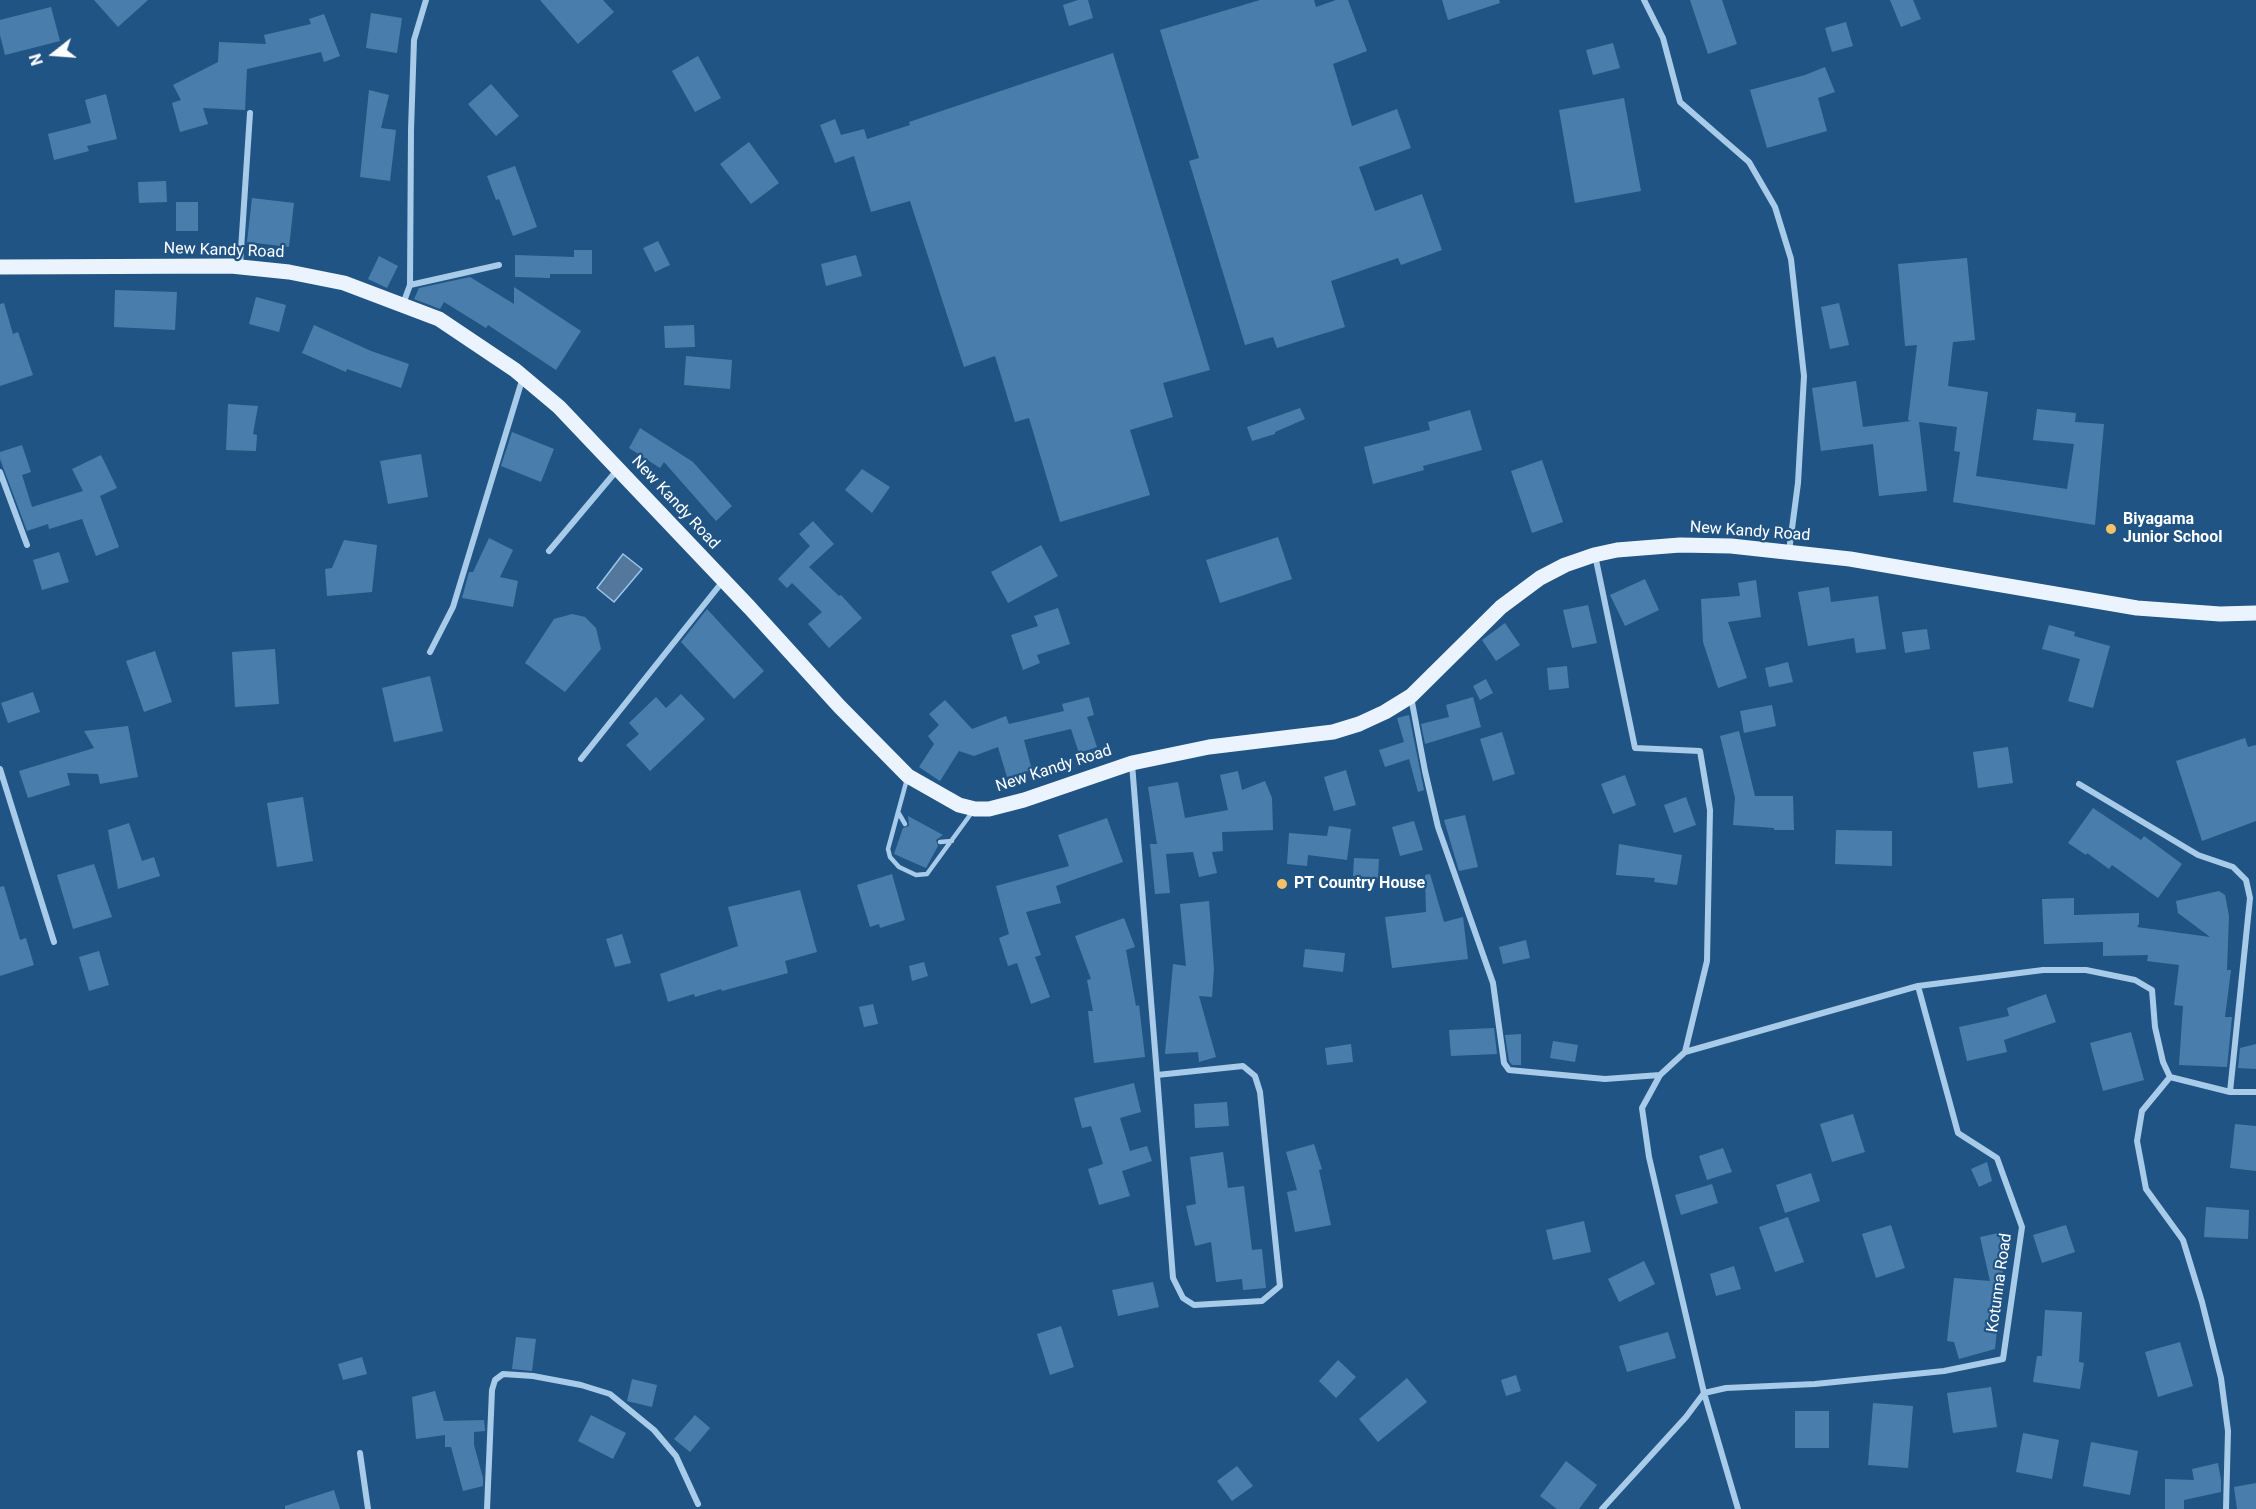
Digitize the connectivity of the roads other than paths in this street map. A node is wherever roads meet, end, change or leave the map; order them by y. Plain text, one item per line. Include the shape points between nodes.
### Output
1 (426, 0) edge
2 (1644, 0) edge
3 (250, 113) dead end
4 (500, 265) dead end
5 (0, 267) edge
6 (240, 267) junction
7 (410, 285) junction
8 (403, 304) junction
9 (523, 376) junction
10 (618, 469) junction
11 (0, 472) edge
12 (27, 546) dead end
13 (549, 551) dead end
14 (1789, 552) junction
15 (1594, 555) junction
16 (724, 580) junction
17 (2256, 614) edge
18 (430, 652) dead end
19 (1411, 696) junction
20 (581, 759) dead end
21 (1132, 763) junction
22 (0, 769) edge
23 (908, 776) junction
24 (2079, 784) dead end
25 (975, 809) junction
26 (898, 812) junction
27 (905, 824) dead end
28 (952, 841) junction
29 (940, 842) dead end
30 (54, 942) dead end
31 (1918, 986) junction
32 (1685, 1052) junction
33 (1157, 1075) junction
34 (1660, 1075) junction
35 (2170, 1077) junction
36 (2230, 1092) junction
37 (2256, 1092) edge
38 (1704, 1393) junction
39 (360, 1453) dead end
40 (698, 1504) dead end
41 (368, 1509) edge
42 (487, 1509) edge
43 (1602, 1509) edge
44 (1738, 1509) edge
45 (2226, 1509) edge

1 - 7 street via 414,40
2 - 14 street via 1663,38 1680,102 1749,162 1775,207 1791,259 1804,376 1798,483
3 - 6 street
4 - 7 street
5 - 6 main road, New Kandy Road
6 - 8 main road, New Kandy Road via 344,283
7 - 8 street
8 - 9 main road, New Kandy Road via 439,319
9 - 10 main road, New Kandy Road via 560,407
9 - 18 street via 453,607
10 - 13 street
10 - 16 main road, New Kandy Road
11 - 12 street
14 - 15 main road, New Kandy Road via 1680,545
14 - 17 main road, New Kandy Road via 2137,608
15 - 19 main road, New Kandy Road via 1564,564 1521,591
15 - 32 street via 1635,748 1700,751 1710,810 1707,961
16 - 20 street
16 - 23 main road, New Kandy Road
19 - 21 main road, New Kandy Road via 1376,716 1333,732 1209,747
19 - 34 street via 1438,827 1493,983 1504,1063 1509,1070 1605,1079
21 - 25 main road, New Kandy Road via 1024,800
21 - 33 street
22 - 30 street
23 - 25 main road, New Kandy Road via 960,805
23 - 26 lane
24 - 36 street via 2198,855 2233,867 2246,880 2250,898
25 - 28 lane
26 - 27 lane
26 - 28 lane via 888,849 899,867 916,875 927,874
28 - 29 lane
31 - 32 street
31 - 35 street via 2043,970 2086,970 2135,980 2152,990 2163,1062
31 - 38 street, Kotunna Road via 1958,1133 1997,1158 2022,1227 2003,1359 1944,1371
32 - 34 street
33 - 33 street via 1243,1066 1256,1076 1280,1286 1262,1301 1194,1305 1184,1298 1173,1278
34 - 38 street via 1642,1108 1649,1157
35 - 36 street
35 - 45 street via 2142,1111 2137,1141 2146,1189 2183,1240 2221,1378 2228,1431
36 - 37 street
38 - 43 street
38 - 44 street
39 - 41 street
40 - 42 street via 676,1456 654,1430 610,1394 543,1377 503,1374 495,1380 492,1390

